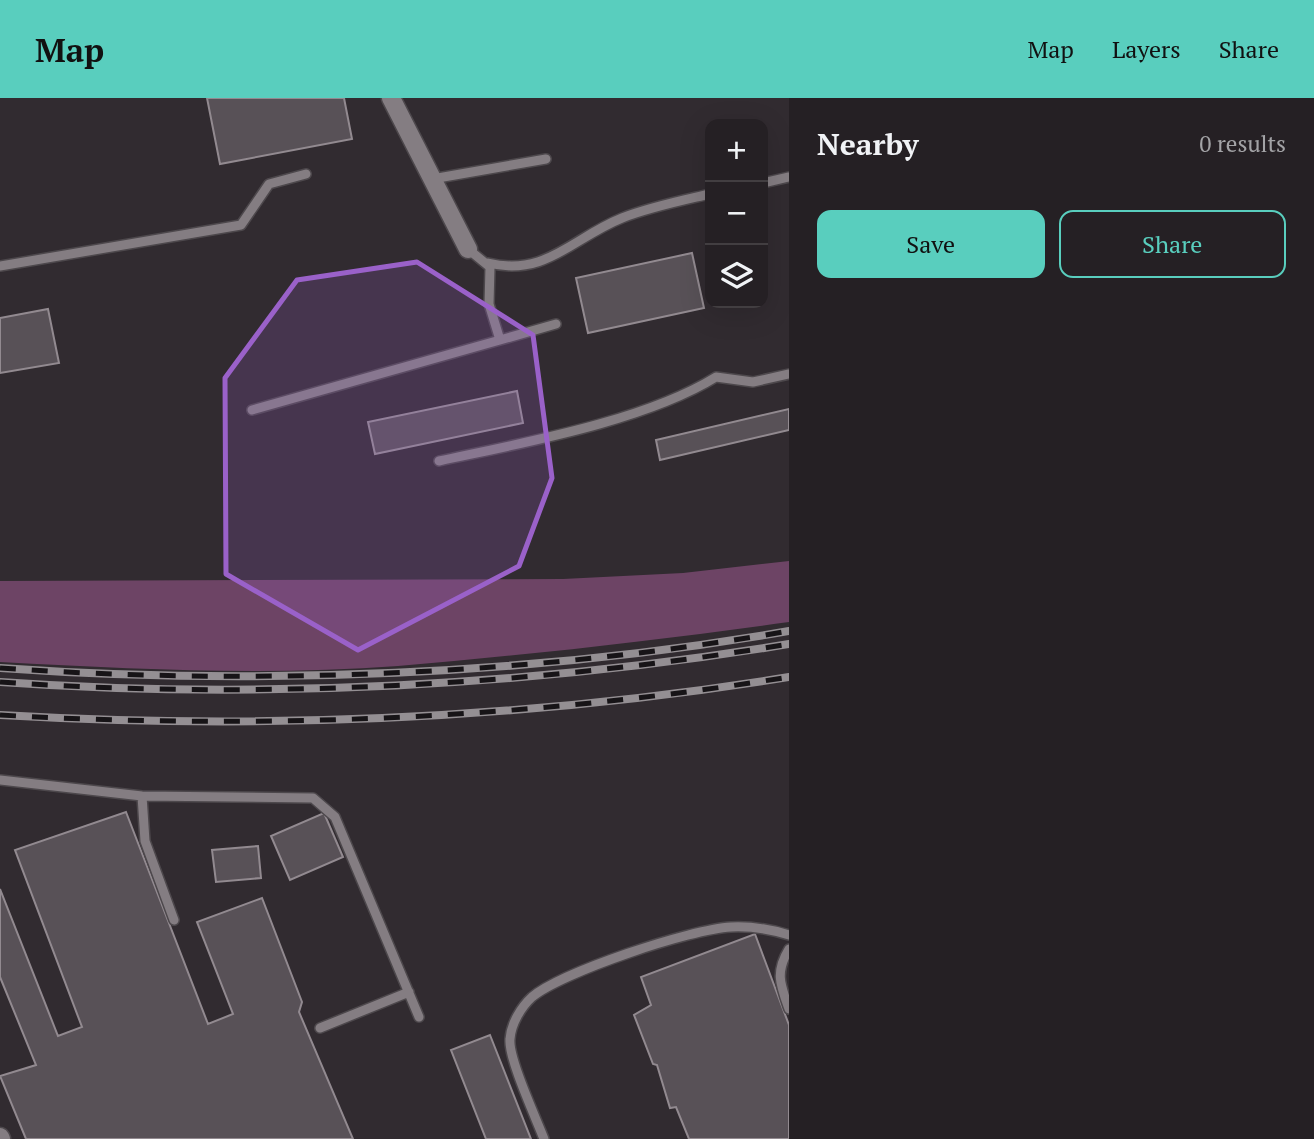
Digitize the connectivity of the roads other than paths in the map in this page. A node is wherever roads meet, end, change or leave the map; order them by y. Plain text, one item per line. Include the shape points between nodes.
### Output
1 (391, 98) edge
2 (547, 159) dead end
3 (306, 174) dead end
4 (789, 177) edge
5 (432, 179) junction
6 (767, 182) edge
7 (705, 195) edge
8 (468, 249) joint
9 (488, 264) junction
10 (0, 266) edge
11 (556, 324) dead end
12 (500, 340) junction
13 (789, 374) edge
14 (252, 410) dead end
15 (439, 461) dead end
16 (0, 780) edge
17 (142, 796) junction
18 (174, 920) dead end
19 (789, 935) edge
20 (789, 948) edge
21 (409, 992) junction
22 (789, 1009) edge
23 (419, 1017) dead end
24 (320, 1028) dead end
25 (544, 1139) edge

1 - 5 street
2 - 5 lane
3 - 10 lane via 269,184 241,225
4 - 6 lane
5 - 8 street
7 - 9 lane via 620,219 533,265
8 - 9 lane
9 - 12 lane via 489,304
11 - 12 lane
12 - 14 lane
13 - 15 lane via 752,382 716,377 632,413
16 - 17 lane
17 - 18 lane via 145,841
17 - 21 lane via 313,798 324,804 335,817
19 - 25 lane via 765,928 729,927 667,940 562,980 532,998 516,1017 509,1040
20 - 22 lane via 779,967
21 - 23 lane
21 - 24 lane

